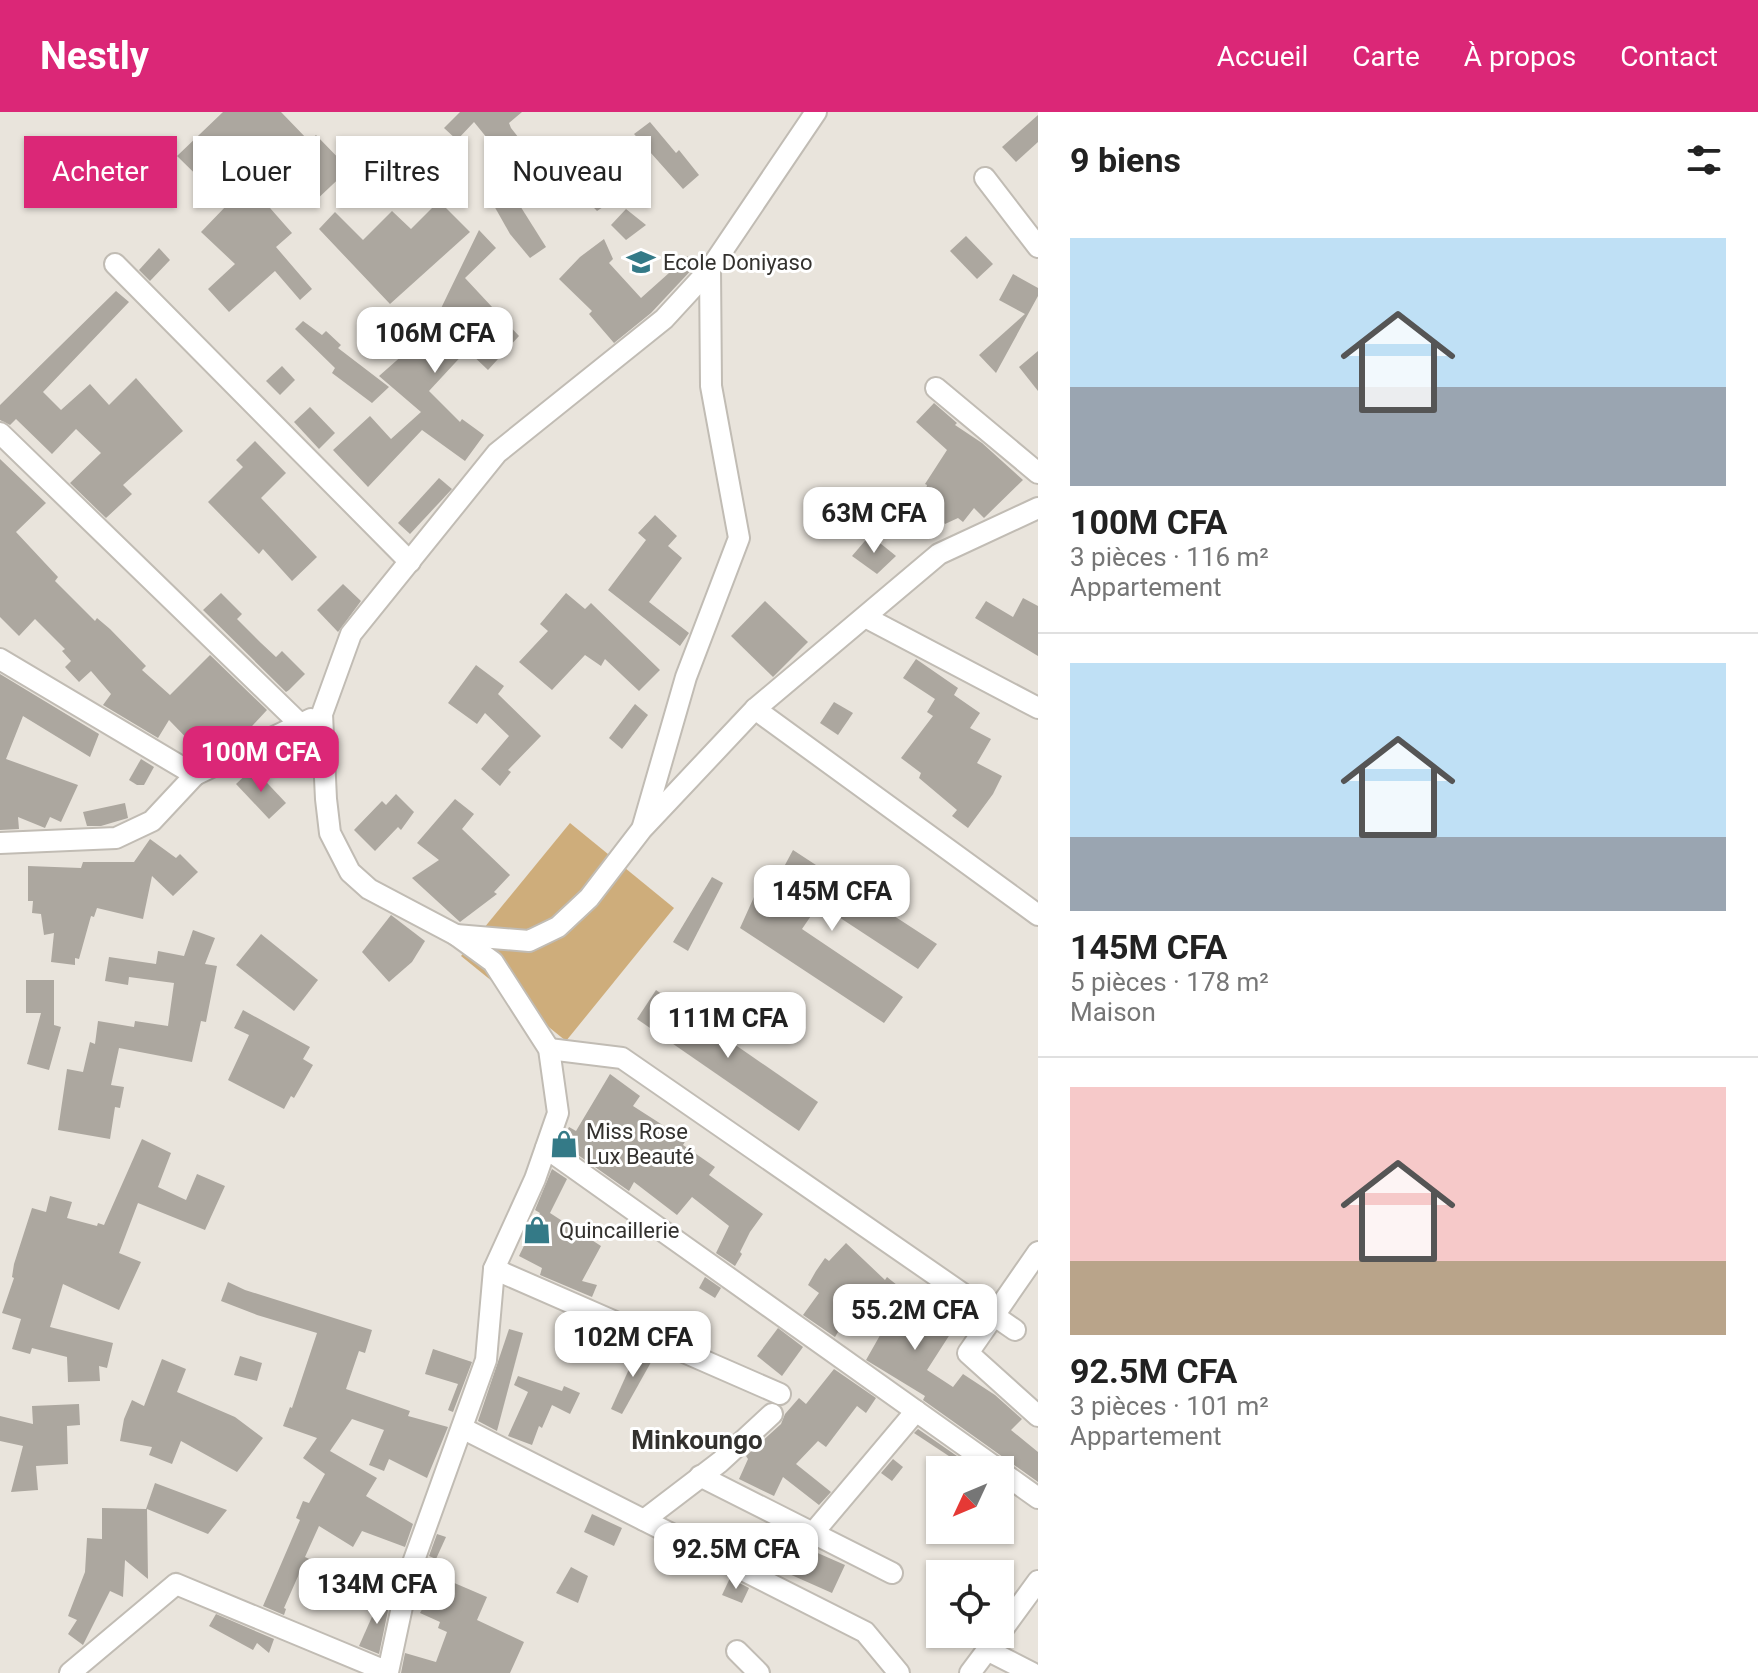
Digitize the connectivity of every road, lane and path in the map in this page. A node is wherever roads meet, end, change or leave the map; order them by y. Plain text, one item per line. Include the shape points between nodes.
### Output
1 (816, 112) edge
2 (985, 178) dead end
3 (1038, 247) edge
4 (115, 264) dead end
5 (710, 269) junction
6 (936, 388) dead end
7 (0, 433) edge
8 (1038, 473) edge
9 (1038, 508) edge
10 (410, 562) junction
11 (865, 617) junction
12 (0, 659) edge
13 (1038, 708) edge
14 (755, 709) junction
15 (322, 714) junction
16 (300, 724) junction
17 (195, 775) junction
18 (642, 829) junction
19 (0, 843) edge
20 (1038, 915) edge
21 (456, 935) junction
22 (549, 1049) junction
23 (546, 1148) junction
24 (1038, 1252) edge
25 (494, 1269) junction
26 (994, 1315) junction
27 (1015, 1330) dead end
28 (780, 1394) dead end
29 (916, 1411) junction
30 (772, 1414) dead end
31 (1038, 1416) edge
32 (462, 1428) junction
33 (979, 1456) edge
34 (700, 1476) junction
35 (1014, 1481) edge
36 (1038, 1498) edge
37 (644, 1520) junction
38 (813, 1533) junction
39 (892, 1573) dead end
40 (1038, 1581) edge
41 (1014, 1613) edge
42 (988, 1648) edge
43 (1005, 1648) edge
44 (737, 1651) dead end
45 (895, 1671) edge
46 (388, 1672) edge
47 (70, 1673) edge
48 (759, 1673) edge
49 (970, 1673) edge
50 (1032, 1673) edge

1 - 5 street
2 - 3 street
4 - 10 street
5 - 10 street via 664,319 497,453
5 - 18 street via 711,386 739,538 686,677
6 - 8 street
7 - 16 street
9 - 11 street via 939,554
10 - 15 street via 351,634
11 - 13 street
11 - 14 street
12 - 17 street
14 - 18 street
14 - 20 street
15 - 16 street
15 - 21 street via 330,833 350,872 369,889
16 - 17 street
17 - 19 street via 152,821 116,838
18 - 21 street via 589,898 558,927 529,941
21 - 22 street via 493,962
22 - 23 street via 558,1113
22 - 26 street via 622,1058
23 - 25 street
23 - 29 street
24 - 26 street
25 - 28 street
25 - 32 street via 486,1360
26 - 27 street
26 - 31 street via 968,1353
29 - 33 street
29 - 38 street
30 - 34 street
32 - 37 street
32 - 46 street via 409,1574
34 - 37 street
34 - 38 street
35 - 36 street
37 - 45 street via 865,1632
38 - 39 street
40 - 41 street
42 - 49 street
43 - 50 street
44 - 48 street
46 - 47 street via 176,1584

